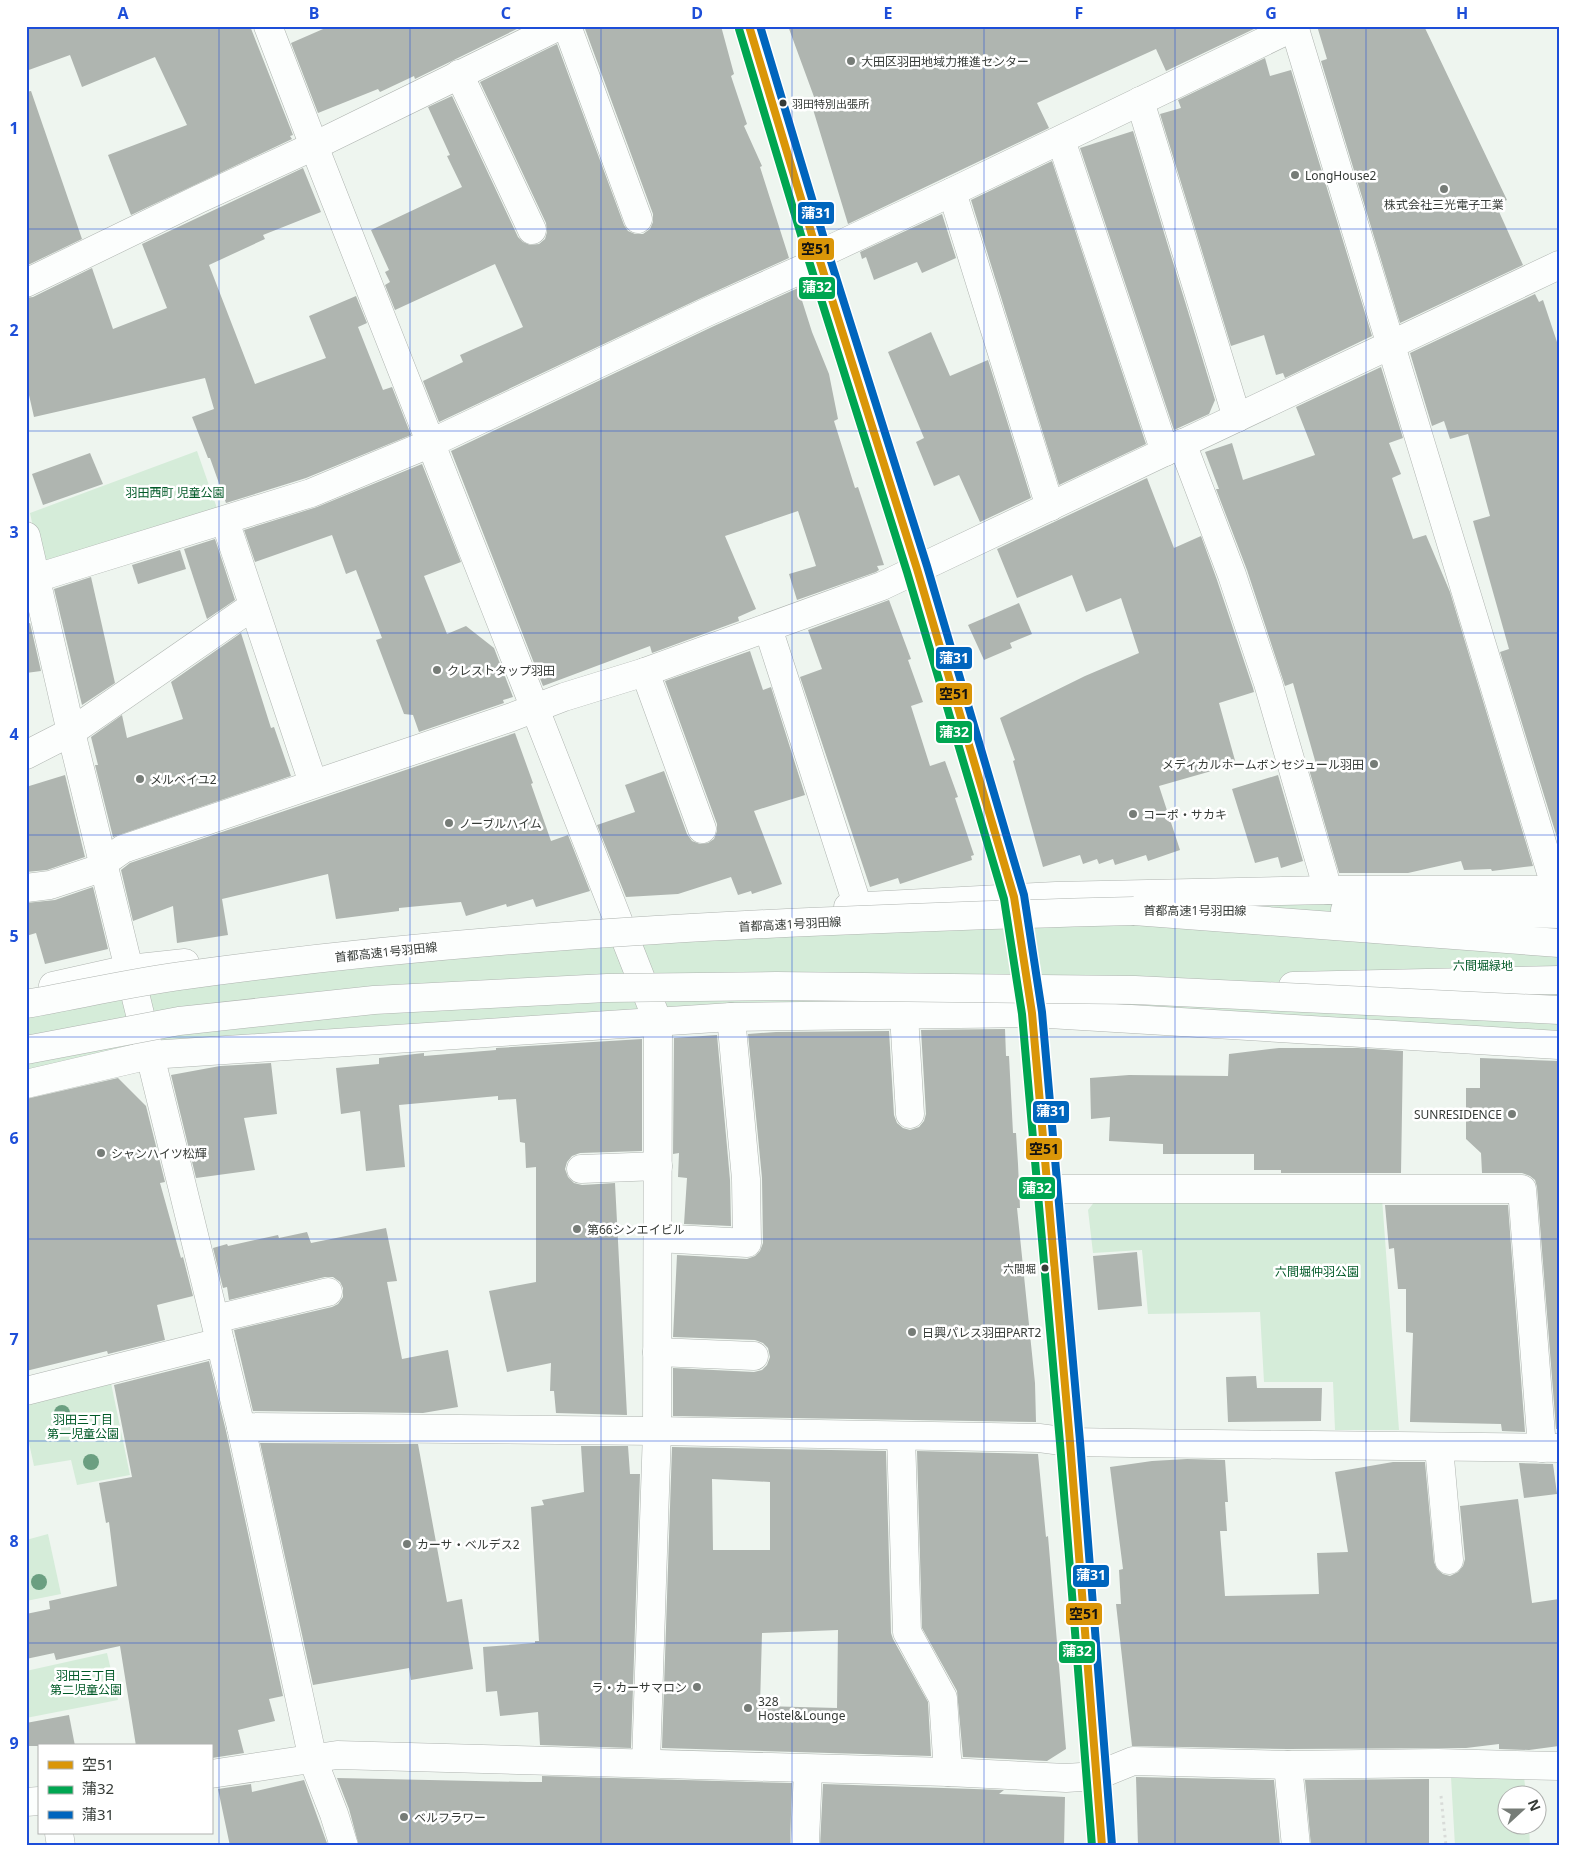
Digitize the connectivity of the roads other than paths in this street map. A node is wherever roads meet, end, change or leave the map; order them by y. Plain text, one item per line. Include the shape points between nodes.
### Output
1 (268, 26) edge
2 (559, 26) edge
3 (567, 26) edge
4 (749, 26) edge
5 (1295, 26) edge
6 (459, 74) junction
7 (1140, 102) junction
8 (1061, 140) junction
9 (314, 146) junction
10 (952, 192) junction
11 (638, 220) dead end
12 (532, 230) dead end
13 (819, 258) junction
14 (1559, 265) edge
15 (26, 283) edge
16 (1391, 345) junction
17 (1237, 418) junction
18 (430, 443) junction
19 (1174, 448) junction
20 (1050, 507) junction
21 (225, 521) junction
22 (26, 536) edge
23 (917, 569) junction
24 (36, 578) junction
25 (253, 606) junction
26 (768, 628) junction
27 (645, 672) junction
28 (535, 709) junction
29 (71, 732) junction
30 (26, 755) edge
31 (313, 783) junction
32 (702, 829) dead end
33 (103, 863) junction
34 (26, 888) edge
35 (1328, 890) junction
36 (1014, 897) junction
37 (1558, 898) edge
38 (858, 907) junction
39 (1134, 910) junction
40 (618, 920) junction
41 (1559, 943) edge
42 (129, 969) junction
43 (1559, 980) edge
44 (1135, 990) junction
45 (26, 992) edge
46 (26, 1004) edge
47 (1559, 1010) edge
48 (1032, 1014) junction
49 (904, 1015) junction
50 (730, 1016) junction
51 (658, 1022) junction
52 (1559, 1045) edge
53 (26, 1050) edge
54 (150, 1054) junction
55 (26, 1084) edge
56 (910, 1114) dead end
57 (658, 1166) junction
58 (581, 1169) dead end
59 (1047, 1189) junction
60 (658, 1238) junction
61 (328, 1292) dead end
62 (218, 1330) junction
63 (658, 1352) junction
64 (754, 1356) dead end
65 (26, 1390) edge
66 (241, 1427) junction
67 (657, 1432) junction
68 (901, 1436) junction
69 (1070, 1442) junction
70 (1439, 1448) junction
71 (1550, 1448) edge
72 (1449, 1560) dead end
73 (313, 1760) junction
74 (646, 1763) junction
75 (1288, 1765) junction
76 (1559, 1766) edge
77 (808, 1769) junction
78 (948, 1772) junction
79 (212, 1774) edge
80 (1096, 1776) junction
81 (805, 1842) dead end
82 (344, 1846) edge
83 (1102, 1846) edge
84 (1296, 1846) edge

1 - 9 main road
2 - 6 main road
3 - 11 main road
4 - 13 main road
5 - 7 main road
5 - 16 main road
6 - 9 main road
6 - 12 main road
7 - 8 main road
7 - 17 main road
8 - 10 main road
8 - 19 main road
9 - 15 main road
9 - 18 main road
10 - 13 main road
10 - 20 main road
13 - 18 main road
13 - 23 main road
14 - 16 main road
16 - 17 main road
16 - 37 main road
17 - 19 main road
18 - 21 main road via 310,493
18 - 28 main road
19 - 20 main road
19 - 35 main road via 1232,575
20 - 23 main road
21 - 24 main road
21 - 25 main road
22 - 24 main road
23 - 26 main road via 882,586
23 - 36 main road
24 - 29 main road
25 - 29 main road
25 - 31 main road
26 - 27 main road
26 - 38 main road
27 - 28 main road
27 - 32 main road
28 - 31 main road
28 - 40 main road
29 - 30 main road
29 - 33 main road
31 - 33 main road via 123,849
33 - 34 main road via 98,869
33 - 42 main road
35 - 36 main road
35 - 37 main road
36 - 38 main road
36 - 48 main road
37 - 39 main road, 首都高速1号羽田線 via 1361,910
38 - 40 main road
39 - 41 main road
39 - 46 main road, 首都高速1号羽田線, bridge via 912,917 599,934 369,952 178,976
40 - 42 main road
40 - 51 main road
42 - 45 main road
42 - 54 main road
43 - 44 main road, bridge
44 - 47 main road, bridge
44 - 53 main road, bridge via 776,986 607,988 403,998 179,1021
48 - 49 main road
48 - 52 main road
48 - 59 main road
49 - 50 main road
49 - 56 main road
50 - 51 main road
50 - 60 main road via 746,1179 747,1243
51 - 54 main road
51 - 57 main road
54 - 55 main road
54 - 62 main road
57 - 58 main road
57 - 60 main road
59 - 69 main road
59 - 71 main road via 1522,1189
60 - 63 main road
61 - 62 main road
62 - 65 main road
62 - 66 main road
63 - 64 main road
63 - 67 main road
66 - 67 main road
66 - 73 main road
67 - 68 main road
67 - 74 main road
68 - 69 main road via 1039,1438
68 - 78 main road via 907,1632 943,1698
69 - 70 main road
69 - 80 main road
70 - 71 main road
70 - 72 main road
73 - 74 main road via 337,1755
73 - 79 main road
73 - 82 main road
74 - 77 main road
75 - 76 main road via 1438,1763
75 - 80 main road via 1133,1761
75 - 84 main road
77 - 78 main road
77 - 81 main road
78 - 80 main road via 1066,1778
80 - 83 main road

